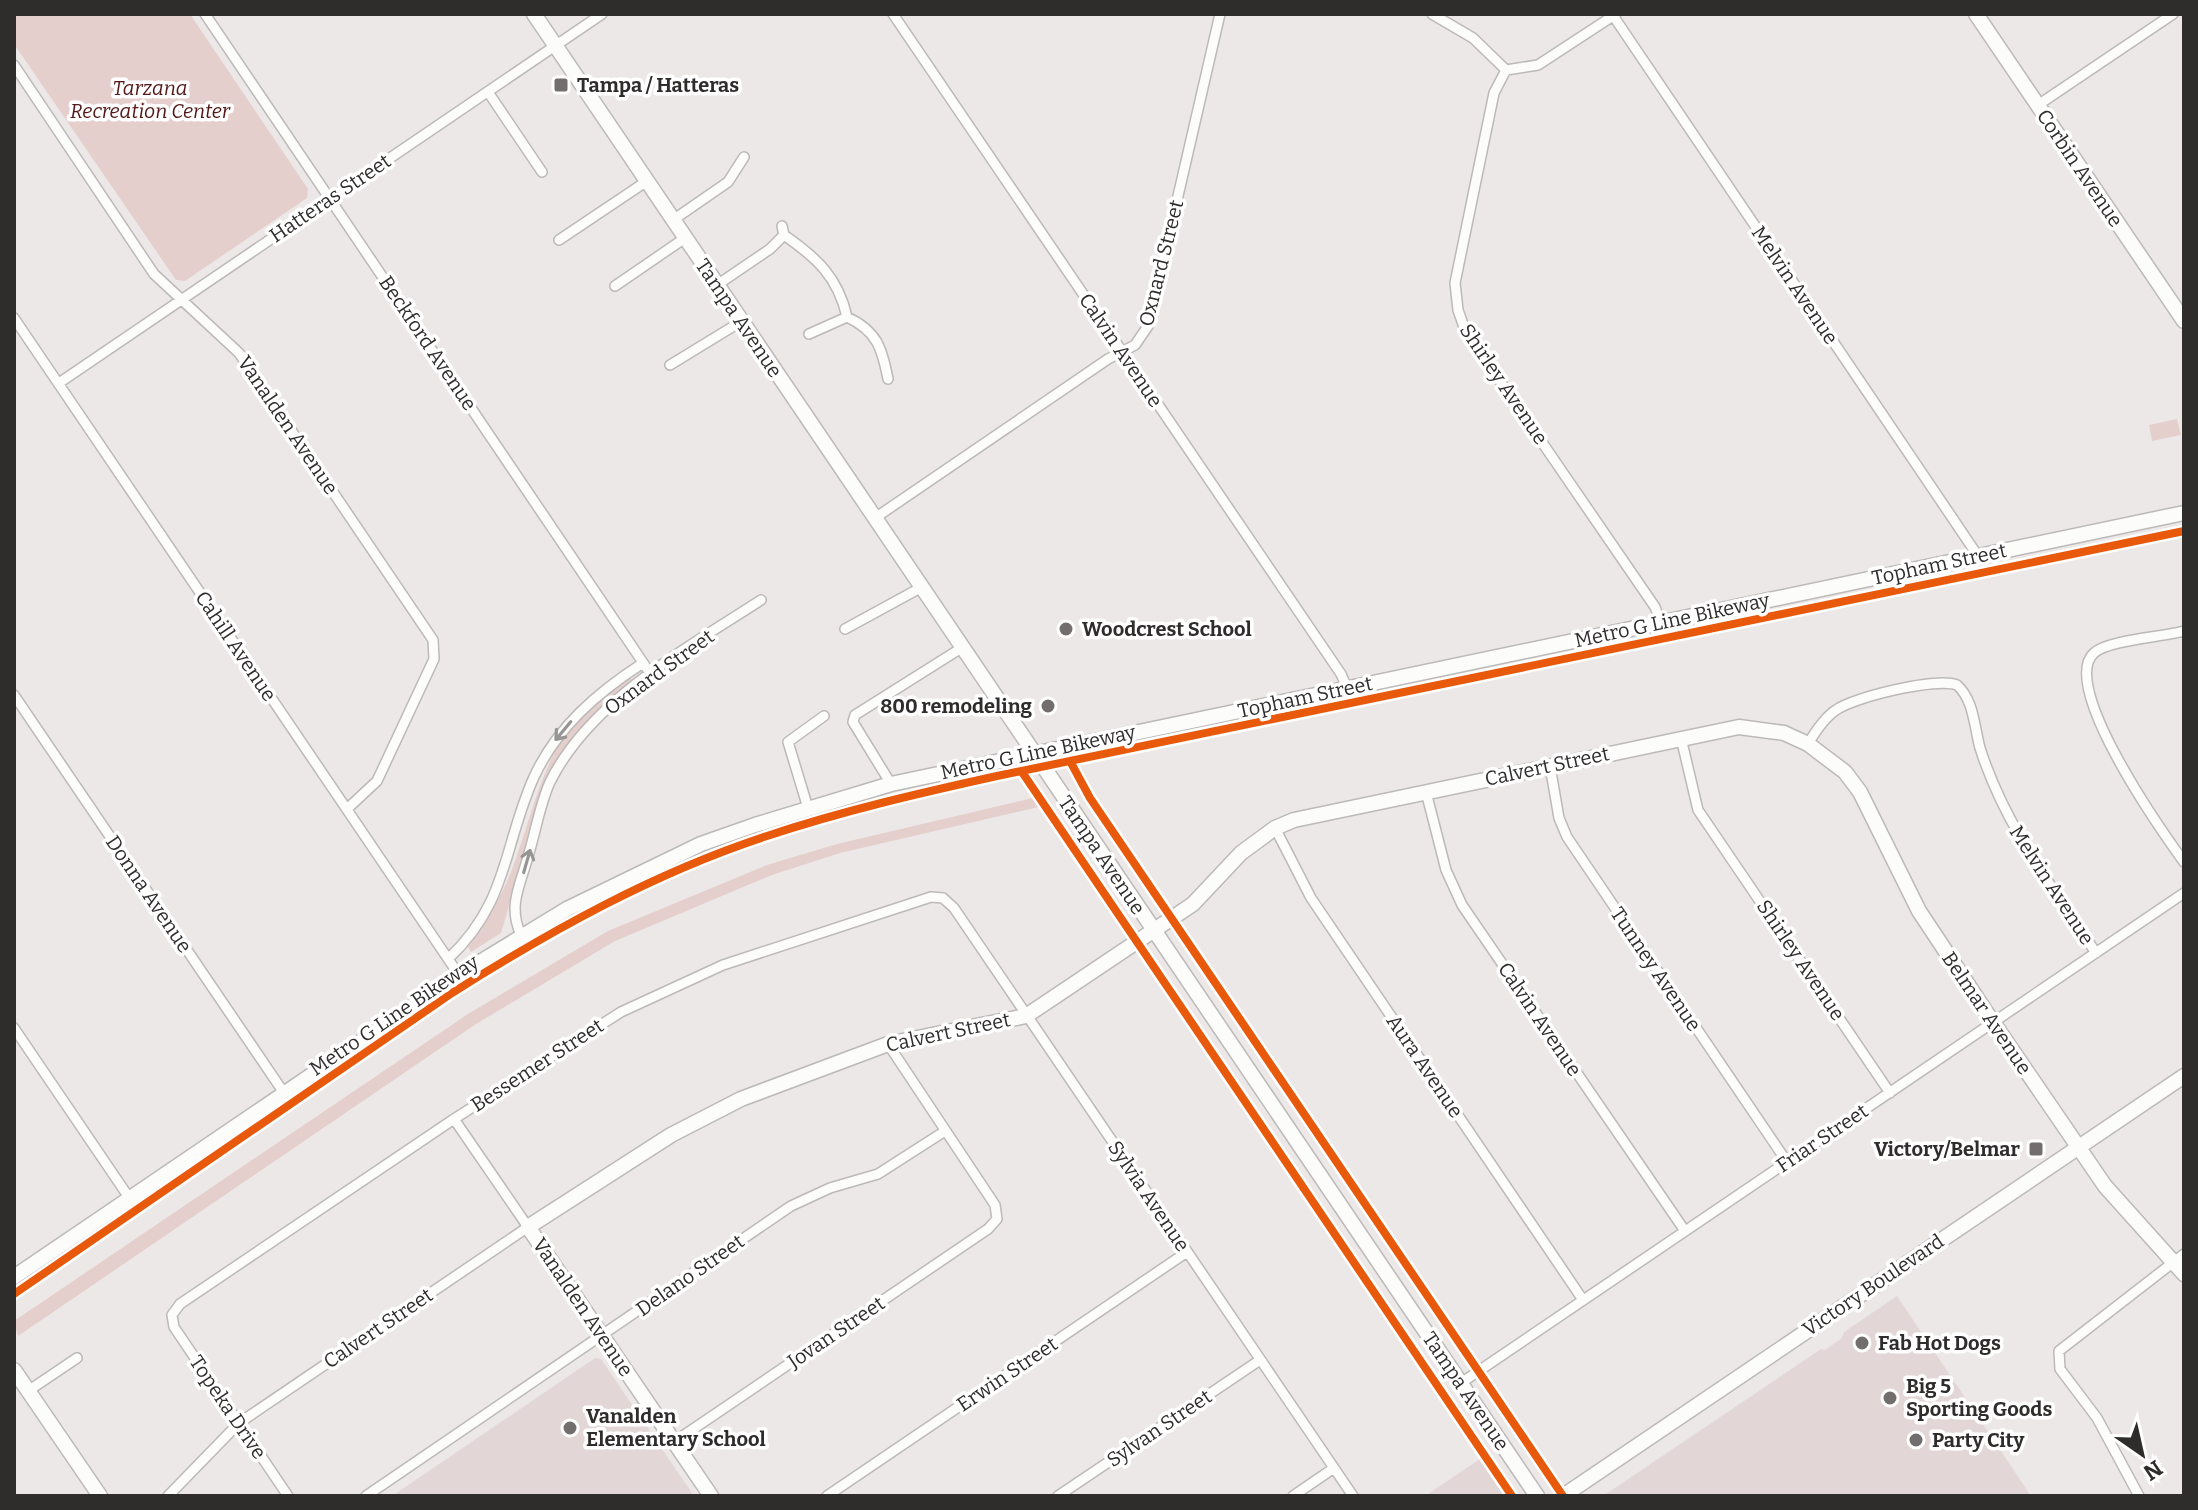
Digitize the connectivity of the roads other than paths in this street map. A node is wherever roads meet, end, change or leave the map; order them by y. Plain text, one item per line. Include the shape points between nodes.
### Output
1 (205, 14) edge
2 (534, 14) edge
3 (602, 14) edge
4 (893, 14) edge
5 (1220, 14) edge
6 (1432, 14) edge
7 (1976, 14) edge
8 (2173, 14) edge
9 (1614, 15) edge
10 (555, 46) junction
11 (14, 65) edge
12 (1506, 70) junction
13 (18, 80) edge
14 (488, 92) junction
15 (2038, 105) junction
16 (744, 157) dead end
17 (542, 172) dead end
18 (647, 181) junction
19 (329, 199) junction
20 (673, 220) junction
21 (685, 238) junction
22 (559, 240) dead end
23 (717, 285) junction
24 (615, 286) dead end
25 (181, 300) junction
26 (847, 317) junction
27 (14, 318) edge
28 (742, 321) junction
29 (2184, 321) edge
30 (809, 334) dead end
31 (1124, 352) junction
32 (670, 365) dead end
33 (888, 379) dead end
34 (59, 383) junction
35 (2184, 513) edge
36 (875, 518) junction
37 (1978, 556) junction
38 (922, 587) junction
39 (761, 600) dead end
40 (1661, 623) junction
41 (845, 629) dead end
42 (2184, 631) edge
43 (963, 647) junction
44 (643, 663) junction
45 (650, 673) junction
46 (1347, 688) junction
47 (14, 695) edge
48 (824, 716) dead end
49 (1681, 738) junction
50 (1808, 744) junction
51 (1034, 754) junction
52 (1550, 766) junction
53 (891, 784) junction
54 (1426, 792) junction
55 (808, 808) junction
56 (347, 809) junction
57 (1275, 828) junction
58 (2184, 862) edge
59 (2184, 893) edge
60 (943, 898) joint
61 (1153, 931) junction
62 (521, 935) junction
63 (2096, 953) junction
64 (448, 959) junction
65 (459, 975) junction
66 (1026, 1016) junction
67 (1994, 1024) junction
68 (14, 1028) edge
69 (888, 1044) junction
70 (2184, 1076) edge
71 (284, 1093) junction
72 (1890, 1093) junction
73 (454, 1119) junction
74 (945, 1131) junction
75 (2078, 1148) junction
76 (1787, 1162) junction
77 (130, 1199) junction
78 (528, 1227) junction
79 (1685, 1231) junction
80 (1187, 1252) junction
81 (2179, 1258) edge
82 (2184, 1274) edge
83 (14, 1277) edge
84 (1583, 1300) junction
85 (172, 1315) joint
86 (603, 1335) junction
87 (77, 1358) dead end
88 (1260, 1360) junction
89 (14, 1370) edge
90 (1461, 1383) junction
91 (28, 1391) junction
92 (239, 1423) junction
93 (674, 1442) junction
94 (1334, 1468) junction
95 (100, 1496) edge
96 (168, 1496) edge
97 (288, 1496) edge
98 (366, 1496) edge
99 (711, 1496) edge
100 (827, 1496) edge
101 (1058, 1496) edge
102 (1293, 1496) edge
103 (1353, 1496) edge
104 (1537, 1496) edge
105 (1563, 1496) edge
106 (2139, 1496) edge

1 - 19 street, Beckford Avenue
2 - 10 main road, Tampa Avenue
3 - 10 street, Hatteras Street
4 - 31 street, Calvin Avenue
5 - 31 street, Oxnard Street via 1148,326
6 - 12 street via 1473,38
7 - 15 main road, Corbin Avenue
8 - 15 street
9 - 12 street via 1538,65
9 - 37 street, Melvin Avenue
10 - 14 street, Hatteras Street
10 - 18 main road, Tampa Avenue
11 - 13 street, Vanalden Avenue
12 - 40 street, Shirley Avenue via 1494,93 1468,217 1455,283 1458,310 1465,330
13 - 25 street, Vanalden Avenue via 154,274
14 - 17 street
14 - 19 street, Hatteras Street
15 - 29 main road, Corbin Avenue
16 - 20 street via 728,182
18 - 20 main road, Tampa Avenue
18 - 22 street
19 - 25 street, Hatteras Street
19 - 44 street, Beckford Avenue
20 - 21 main road, Tampa Avenue
21 - 23 main road, Tampa Avenue
21 - 24 street
23 - 26 street via 770,249 783,230 827,269 838,284
23 - 28 main road, Tampa Avenue
25 - 34 street, Hatteras Street
25 - 56 street, Vanalden Avenue via 239,353 433,640 436,650 377,781
26 - 30 street
26 - 33 street via 873,332
27 - 34 street, Cahill Avenue
28 - 32 street
28 - 36 main road, Tampa Avenue
31 - 36 street, Oxnard Street
31 - 46 street, Calvin Avenue
34 - 56 street, Cahill Avenue
35 - 37 main road, Topham Street
36 - 38 main road, Tampa Avenue
37 - 40 main road, Topham Street
38 - 41 street
38 - 43 main road, Tampa Avenue
39 - 45 street, Oxnard Street
40 - 46 main road, Topham Street
42 - 58 street via 2098,650 2088,662 2096,712 2110,745
43 - 51 main road, Tampa Avenue
43 - 53 street via 855,715 853,722
44 - 45 street, Beckford Avenue
44 -> 64 street, Oxnard Street via 602,691 556,739 533,779 493,901
62 -> 45 street, Oxnard Street via 512,913 548,785 586,729
46 - 51 main road, Topham Street
47 - 71 street, Donna Avenue
48 - 55 street via 788,742
49 - 50 main road, Calvert Street via 1739,727 1784,733
49 - 52 main road, Calvert Street
49 - 72 street, Shirley Avenue via 1698,810
50 - 63 street, Melvin Avenue via 1827,718 1850,702 1939,682 1957,685 1969,700 2002,806
50 - 67 main road, Belmar Avenue via 1835,762 1860,792 1898,876
51 - 53 main road, Topham Street
51 - 61 main road, Tampa Avenue
52 - 54 main road, Calvert Street
52 - 76 street, Tunney Avenue via 1567,837
53 - 55 main road, Topham Street
54 - 57 main road, Calvert Street
54 - 79 street, Calvin Avenue via 1446,870 1462,905
55 - 62 main road, Topham Street via 650,867
56 - 64 street, Cahill Avenue
57 - 61 main road, Calvert Street via 1241,853 1201,898
57 - 84 street, Aura Avenue via 1311,898
59 - 63 street, Friar Street
60 - 66 street, Sylvia Avenue
60 - 73 street, Bessemer Street via 922,897 672,987 562,1047
61 - 66 main road, Calvert Street
61 - 90 main road, Tampa Avenue
62 - 65 main road, Topham Street
63 - 67 street, Friar Street
64 - 65 street, Cahill Avenue
65 - 71 main road
66 - 69 main road, Calvert Street
66 - 80 street, Sylvia Avenue
67 - 72 street, Friar Street
67 - 75 main road, Belmar Avenue
68 - 77 street
69 - 74 street
69 - 78 main road, Calvert Street via 741,1099
70 - 75 main road, Victory Boulevard
71 - 77 main road
72 - 76 street, Friar Street
73 - 78 street, Vanalden Avenue
73 - 85 street, Bessemer Street via 180,1304
74 - 86 street, Delano Street via 878,1174 791,1206
74 - 93 street, Jovan Street via 995,1205 997,1219
75 - 81 main road, Belmar Avenue via 2113,1196
75 - 105 main road, Victory Boulevard
76 - 79 street, Friar Street
77 - 83 main road
78 - 86 main road, Vanalden Avenue
78 - 92 street, Calvert Street
79 - 84 street, Friar Street
80 - 88 street, Sylvia Avenue
80 - 100 street, Erwin Street
81 - 82 main road, Belmar Avenue
81 - 106 street via 2065,1344 2057,1360 2097,1418
84 - 90 street, Friar Street
85 - 92 street, Topeka Drive via 174,1327
86 - 93 main road, Vanalden Avenue
86 - 98 street, Delano Street
87 - 91 street
88 - 94 street, Sylvia Avenue
88 - 101 street, Sylvan Street
89 - 91 main road
90 - 104 main road, Tampa Avenue
91 - 95 main road
92 - 96 street, Calvert Street
92 - 97 street, Topeka Drive
93 - 99 main road, Vanalden Avenue
94 - 102 street
94 - 103 street, Sylvia Avenue

